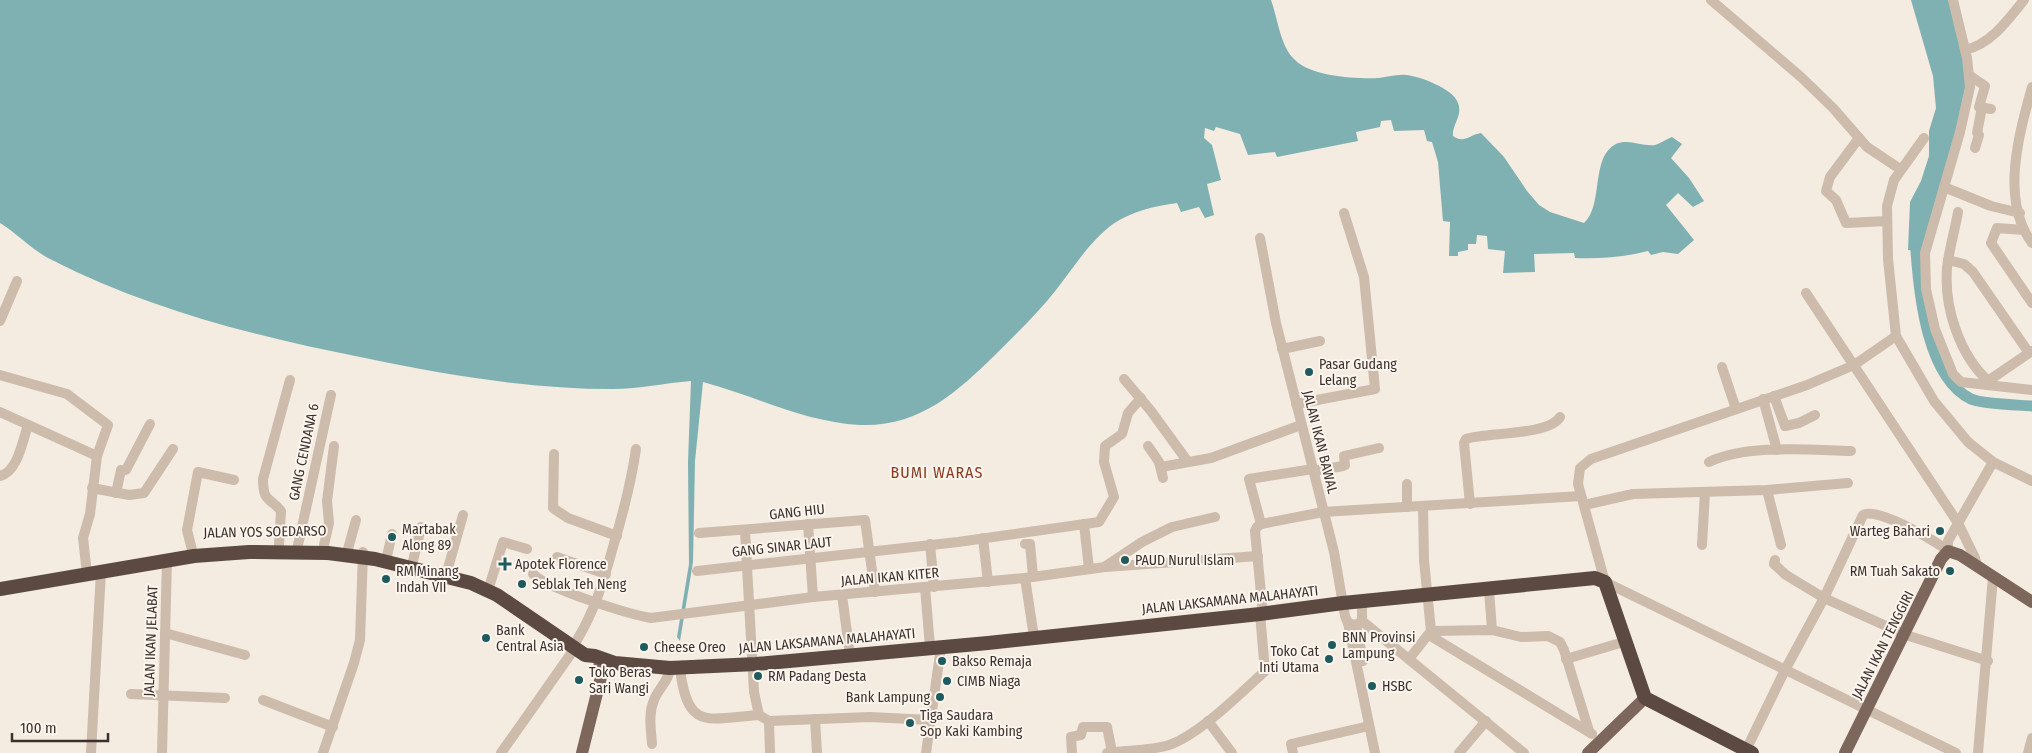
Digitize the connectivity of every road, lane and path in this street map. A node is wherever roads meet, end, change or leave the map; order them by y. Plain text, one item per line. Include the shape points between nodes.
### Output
1 (1711, 0) edge
2 (1953, 0) edge
3 (2024, 0) edge
4 (1965, 50) junction
5 (1970, 75) junction
6 (2032, 87) edge
7 (2030, 102) edge
8 (1965, 105) junction
9 (1984, 108) junction
10 (1859, 138) junction
11 (1924, 138) dead end
12 (1975, 148) dead end
13 (1900, 169) junction
14 (1944, 187) junction
15 (1344, 212) dead end
16 (1958, 212) dead end
17 (2020, 213) junction
18 (1887, 222) junction
19 (2024, 230) junction
20 (1260, 238) dead end
21 (2032, 243) edge
22 (1948, 260) junction
23 (17, 281) dead end
24 (1806, 293) dead end
25 (2032, 303) edge
26 (0, 321) edge
27 (1896, 336) junction
28 (1320, 341) dead end
29 (1282, 349) junction
30 (2031, 352) edge
31 (1854, 365) junction
32 (1722, 367) dead end
33 (0, 375) edge
34 (1124, 379) dead end
35 (290, 380) dead end
36 (1988, 383) junction
37 (2032, 390) edge
38 (331, 395) dead end
39 (1774, 396) junction
40 (1141, 398) junction
41 (1763, 400) junction
42 (1296, 404) junction
43 (1736, 409) junction
44 (0, 412) edge
45 (1815, 415) dead end
46 (1560, 417) dead end
47 (150, 424) dead end
48 (28, 425) junction
49 (1301, 425) junction
50 (334, 446) dead end
51 (1148, 446) dead end
52 (1379, 448) dead end
53 (173, 449) dead end
54 (636, 449) dead end
55 (1777, 450) junction
56 (1851, 451) dead end
57 (554, 454) dead end
58 (97, 456) junction
59 (1188, 462) junction
60 (1709, 462) dead end
61 (1993, 462) junction
62 (1161, 467) junction
63 (1313, 470) junction
64 (0, 476) edge
65 (1163, 478) dead end
66 (234, 480) dead end
67 (2032, 481) edge
68 (1848, 483) dead end
69 (1407, 484) dead end
70 (92, 488) junction
71 (1766, 490) junction
72 (1704, 492) junction
73 (116, 493) junction
74 (1583, 500) junction
75 (1470, 504) junction
76 (1423, 506) junction
77 (1407, 507) junction
78 (1323, 512) junction
79 (463, 515) dead end
80 (1215, 517) dead end
81 (356, 520) dead end
82 (1958, 523) junction
83 (808, 524) junction
84 (1084, 524) junction
85 (1261, 524) junction
86 (422, 527) dead end
87 (745, 531) junction
88 (699, 533) dead end
89 (392, 534) dead end
90 (617, 536) junction
91 (983, 538) junction
92 (930, 544) junction
93 (1025, 544) dead end
94 (279, 545) junction
95 (298, 545) junction
96 (324, 545) junction
97 (1702, 545) dead end
98 (1781, 545) dead end
99 (348, 549) junction
100 (527, 549) dead end
101 (192, 550) junction
102 (870, 551) junction
103 (1948, 551) junction
104 (363, 554) junction
105 (387, 556) junction
106 (1258, 556) junction
107 (557, 557) dead end
108 (809, 558) junction
109 (151, 560) junction
110 (167, 560) junction
111 (1775, 560) dead end
112 (413, 561) junction
113 (748, 565) junction
114 (1977, 566) junction
115 (1105, 567) junction
116 (448, 568) junction
117 (1089, 569) junction
118 (91, 571) junction
119 (697, 571) dead end
120 (533, 574) dead end
121 (606, 574) junction
122 (1029, 577) junction
123 (1993, 577) junction
124 (0, 582) edge
125 (988, 582) junction
126 (1605, 582) junction
127 (490, 584) junction
128 (930, 587) junction
129 (0, 589) edge
130 (1489, 590) junction
131 (875, 592) junction
132 (842, 595) junction
133 (1426, 596) junction
134 (812, 597) junction
135 (1824, 598) junction
136 (597, 601) junction
137 (1362, 602) junction
138 (2032, 602) edge
139 (1343, 603) junction
140 (748, 606) junction
141 (1262, 614) junction
142 (1356, 623) junction
143 (1492, 630) junction
144 (165, 633) junction
145 (1430, 633) junction
146 (1906, 635) junction
147 (1034, 637) junction
148 (1627, 641) junction
149 (576, 644) junction
150 (936, 647) junction
151 (245, 655) dead end
152 (850, 655) junction
153 (597, 657) junction
154 (1408, 659) junction
155 (1566, 659) junction
156 (1988, 661) junction
157 (615, 663) junction
158 (752, 665) junction
159 (675, 668) junction
160 (1785, 670) junction
161 (601, 677) junction
162 (131, 694) dead end
163 (162, 696) junction
164 (225, 698) dead end
165 (1645, 698) junction
166 (263, 700) dead end
167 (1867, 709) junction
168 (759, 715) junction
169 (815, 719) junction
170 (930, 720) junction
171 (769, 721) junction
172 (1208, 721) junction
173 (1486, 721) junction
174 (1369, 726) junction
175 (332, 727) junction
176 (1589, 731) junction
177 (2032, 738) edge
178 (1599, 742) junction
179 (652, 744) dead end
180 (1172, 748) edge
181 (585, 750) edge
182 (1133, 751) edge
183 (1749, 752) edge
184 (92, 753) edge
185 (162, 753) edge
186 (324, 753) edge
187 (501, 753) edge
188 (770, 753) edge
189 (817, 753) edge
190 (928, 753) edge
191 (1072, 753) edge
192 (1110, 753) edge
193 (1232, 753) edge
194 (1293, 753) edge
195 (1375, 753) edge
196 (1381, 753) edge
197 (1459, 753) edge
198 (1524, 753) edge
199 (1588, 753) edge
200 (1846, 753) edge
201 (1956, 753) edge
202 (1978, 753) edge
203 (2028, 753) edge

1 - 10 street via 1802,77
2 - 4 street
3 - 4 street via 1985,42
4 - 5 street
5 - 8 street
5 - 9 street via 1985,87
6 - 7 street
7 - 17 street via 2014,167
8 - 9 street
8 - 14 street
9 - 12 street
10 - 13 street
10 - 18 street via 1834,171 1826,191 1836,200 1846,223
11 - 13 street
13 - 18 street via 1890,191
14 - 17 street via 1991,206
14 - 36 street via 1926,253 1926,289 1934,329 1953,374 1961,382
15 - 42 street via 1364,277 1375,389
16 - 22 street
17 - 19 street
18 - 27 street
19 - 21 street
19 - 25 street via 1997,228 1992,243
20 - 29 street, JALAN IKAN BAWAL
22 - 30 street via 1964,264 1973,272
22 - 36 street via 1948,289 1955,327
23 - 26 street
24 - 31 street
27 - 31 street
27 - 61 street via 1943,414 1968,442
28 - 29 street
29 - 42 street, JALAN IKAN BAWAL
30 - 36 street
31 - 39 street
31 - 82 street
32 - 43 street
33 - 58 street via 66,394 108,425
34 - 40 street
35 - 94 street via 263,490 268,501 281,512
36 - 37 street
38 - 95 street, GANG CENDANA 6
39 - 41 street
39 - 45 street via 1785,426
40 - 59 street
40 - 84 street, GANG SINAR LAUT via 1128,413 1122,434 1105,446 1104,462 1114,497 1103,520
41 - 43 street
41 - 55 street
42 - 49 street, JALAN IKAN BAWAL
43 - 74 street via 1591,459 1580,468 1578,484
44 - 48 street
46 - 75 street via 1554,424 1539,428 1466,439
47 - 73 street via 136,455 126,470 121,470
48 - 58 street
48 - 64 street via 13,465
49 - 59 street via 1230,452
49 - 63 street, JALAN IKAN BAWAL
50 - 96 street via 327,500 330,523
51 - 62 street
52 - 63 street via 1344,456 1343,466
53 - 73 street via 144,494
54 - 90 street via 624,516
55 - 56 street
55 - 60 street via 1726,456
57 - 90 street via 553,508 568,518
58 - 70 street
59 - 62 street
61 - 67 street
61 - 82 street
62 - 65 street
63 - 78 street, JALAN IKAN BAWAL
63 - 85 street via 1249,478
66 - 101 street via 198,472 187,530
68 - 71 street
69 - 77 street
70 - 73 street
70 - 118 street via 84,538
71 - 72 street
71 - 98 street
72 - 74 street via 1633,494
72 - 97 street
74 - 75 street
74 - 126 street
75 - 76 street
76 - 77 street
76 - 133 street
77 - 78 street
78 - 85 street
78 - 139 street, JALAN IKAN BAWAL
79 - 116 street
80 - 115 street via 1172,527
81 - 99 street
82 - 103 street via 1948,542
82 - 114 street
83 - 87 street, GANG HIU
83 - 102 street, GANG HIU via 865,520
83 - 108 street
84 - 91 street, GANG SINAR LAUT
84 - 117 street
85 - 106 street via 1255,531
86 - 112 street
87 - 88 street, GANG HIU
87 - 113 street
89 - 105 street
90 - 121 street
91 - 92 street, GANG SINAR LAUT
91 - 125 street
92 - 102 street, GANG SINAR LAUT
92 - 128 street
93 - 122 street via 1030,544
94 - 95 highway, JALAN YOS SOEDARSO
94 - 101 highway, JALAN YOS SOEDARSO
95 - 96 highway, JALAN YOS SOEDARSO
96 - 99 highway, JALAN YOS SOEDARSO
99 - 104 highway, JALAN YOS SOEDARSO
100 - 127 street via 503,542
101 - 109 highway, JALAN YOS SOEDARSO
102 - 108 street, GANG SINAR LAUT
102 - 131 street
103 - 114 main road
103 - 135 street via 1910,528 1874,513 1865,513
103 - 146 main road, JALAN IKAN TENGGIRI
104 - 105 highway, JALAN YOS SOEDARSO
104 - 110 highway, JALAN YOS SOEDARSO via 249,552
104 - 149 highway, JALAN YOS SOEDARSO via 471,583 497,595
104 - 175 street via 360,640
105 - 112 highway, JALAN YOS SOEDARSO
106 - 115 street, JALAN IKAN KITER
106 - 141 street
107 - 121 street
108 - 113 street, GANG SINAR LAUT
108 - 134 street
109 - 110 highway, JALAN YOS SOEDARSO
109 - 118 highway, JALAN YOS SOEDARSO
110 - 144 street, JALAN IKAN JELABAT
111 - 135 street via 1774,564 1786,575
112 - 116 highway, JALAN YOS SOEDARSO
113 - 119 street, GANG SINAR LAUT
113 - 140 street
114 - 123 main road
115 - 117 street, JALAN IKAN KITER
116 - 127 highway, JALAN YOS SOEDARSO
117 - 122 street, JALAN IKAN KITER
118 - 124 highway, JALAN YOS SOEDARSO
118 - 129 highway, JALAN YOS SOEDARSO
118 - 184 street
120 - 136 street, JALAN IKAN KITER via 554,587
121 - 136 street
122 - 125 street, JALAN IKAN KITER
122 - 147 street
123 - 138 main road
123 - 156 street
125 - 128 street, JALAN IKAN KITER
126 - 130 highway, JALAN LAKSAMANA MALAHAYATI via 1595,578
126 - 148 highway
126 - 160 street
127 - 149 highway, JALAN YOS SOEDARSO
128 - 131 street, JALAN IKAN KITER
128 - 150 street
130 - 133 highway, JALAN LAKSAMANA MALAHAYATI
130 - 143 street
131 - 132 street, JALAN IKAN KITER
132 - 134 street, JALAN IKAN KITER
132 - 152 street
133 - 137 highway, JALAN LAKSAMANA MALAHAYATI
133 - 145 street
134 - 140 street, JALAN IKAN KITER
135 - 146 street
135 - 160 street
136 - 140 street, JALAN IKAN KITER via 625,613 651,618
136 - 149 street
137 - 139 highway, JALAN LAKSAMANA MALAHAYATI
137 - 142 street, JALAN IKAN BAWAL
139 - 141 highway, JALAN LAKSAMANA MALAHAYATI
139 - 142 street, JALAN IKAN BAWAL via 1345,616
140 - 158 street
141 - 147 highway, JALAN LAKSAMANA MALAHAYATI
141 - 172 street via 1265,672
142 - 154 street
142 - 174 street, JALAN IKAN BAWAL
142 - 196 street, JALAN IKAN BAWAL
143 - 145 street
143 - 155 street via 1521,637 1552,637 1560,642
144 - 151 street
144 - 163 street, JALAN IKAN JELABAT
145 - 154 street
145 - 176 street
146 - 156 street
146 - 167 main road, JALAN IKAN TENGGIRI
147 - 150 highway, JALAN LAKSAMANA MALAHAYATI
148 - 155 street
148 - 165 highway
149 - 153 highway, JALAN YOS SOEDARSO via 585,655
149 - 187 street
150 - 152 highway, JALAN LAKSAMANA MALAHAYATI
150 - 170 street
152 - 158 highway, JALAN LAKSAMANA MALAHAYATI
153 - 157 highway, JALAN YOS SOEDARSO
153 - 161 main road
154 - 173 street
155 - 176 street
156 - 202 street
157 - 159 highway, JALAN LAKSAMANA MALAHAYATI
157 - 161 main road
158 - 159 highway, JALAN LAKSAMANA MALAHAYATI
158 - 168 street
159 - 168 street via 687,703 699,717
159 - 179 street via 654,698 650,713
160 - 167 street
160 - 183 street
161 - 181 main road
162 - 163 street
163 - 164 street
163 - 185 street, JALAN IKAN JELABAT
165 - 178 main road
165 - 183 highway
166 - 175 street
167 - 200 main road, JALAN IKAN TENGGIRI
167 - 201 street
168 - 171 street
169 - 170 street
169 - 171 street
169 - 189 street
170 - 190 street
171 - 188 street
172 - 180 street
172 - 193 street
173 - 197 street
173 - 198 street
174 - 194 street via 1291,744
174 - 195 street, JALAN IKAN BAWAL
175 - 186 street
176 - 178 street
177 - 203 street
178 - 199 main road
180 - 182 street
182 - 192 street
191 - 192 street via 1070,737 1081,735 1082,728 1107,727

